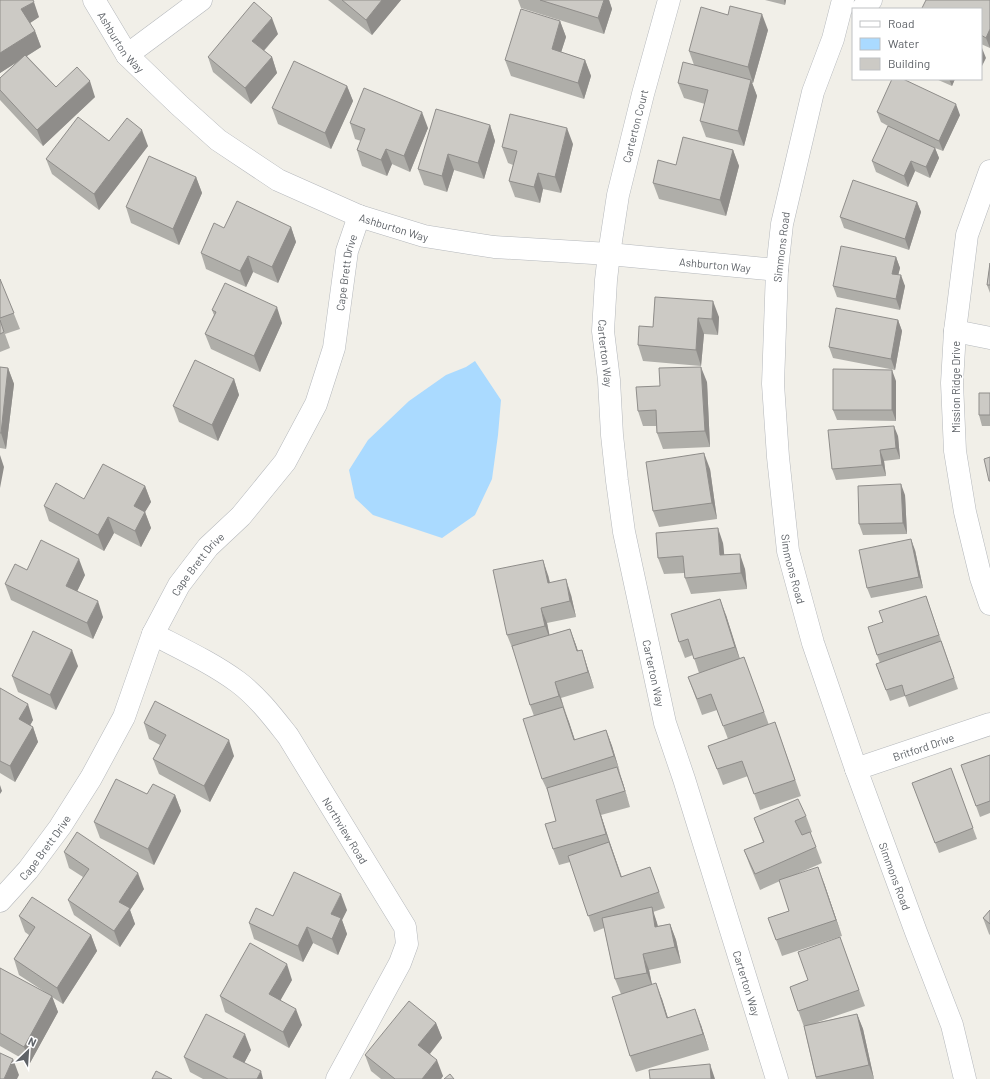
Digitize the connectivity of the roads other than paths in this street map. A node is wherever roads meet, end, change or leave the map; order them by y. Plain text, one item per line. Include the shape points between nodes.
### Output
1 (94, 0) edge
2 (201, 0) edge
3 (669, 0) edge
4 (843, 0) edge
5 (871, 0) edge
6 (863, 8) edge
7 (852, 20) edge
8 (833, 39) junction
9 (127, 55) junction
10 (990, 171) edge
11 (360, 216) junction
12 (609, 254) junction
13 (777, 270) junction
14 (955, 331) junction
15 (990, 338) edge
16 (990, 604) edge
17 (153, 634) junction
18 (990, 724) edge
19 (856, 769) junction
20 (0, 901) edge
21 (337, 1079) edge
22 (777, 1079) edge
23 (965, 1079) edge

1 - 9 street, Ashburton Way
2 - 9 street
3 - 12 street, Carterton Court via 618,195
4 - 8 street, Simmons Road
5 - 6 street
7 - 8 street, Simmons Road
8 - 13 street, Simmons Road via 813,92 782,224
9 - 11 street, Ashburton Way via 218,140 278,180
10 - 14 street, Mission Ridge Drive via 968,234
11 - 12 street, Ashburton Way via 424,236 494,247
11 - 17 street, Cape Brett Drive via 347,251 334,348 316,404 285,462 241,516 208,547 179,585
12 - 13 street, Ashburton Way
12 - 22 street, Carterton Way via 603,331 624,532 665,723
13 - 19 street, Simmons Road via 773,384 788,550 813,643
14 - 15 street
14 - 16 street, Mission Ridge Drive via 952,383 955,451 965,512
17 - 20 street, Cape Brett Drive via 124,717 91,778 60,827 28,870
17 - 21 street, Northview Road via 226,674 266,708 288,736 405,927 407,944 400,963
18 - 19 street, Britford Drive
19 - 23 street, Simmons Road via 952,1025

